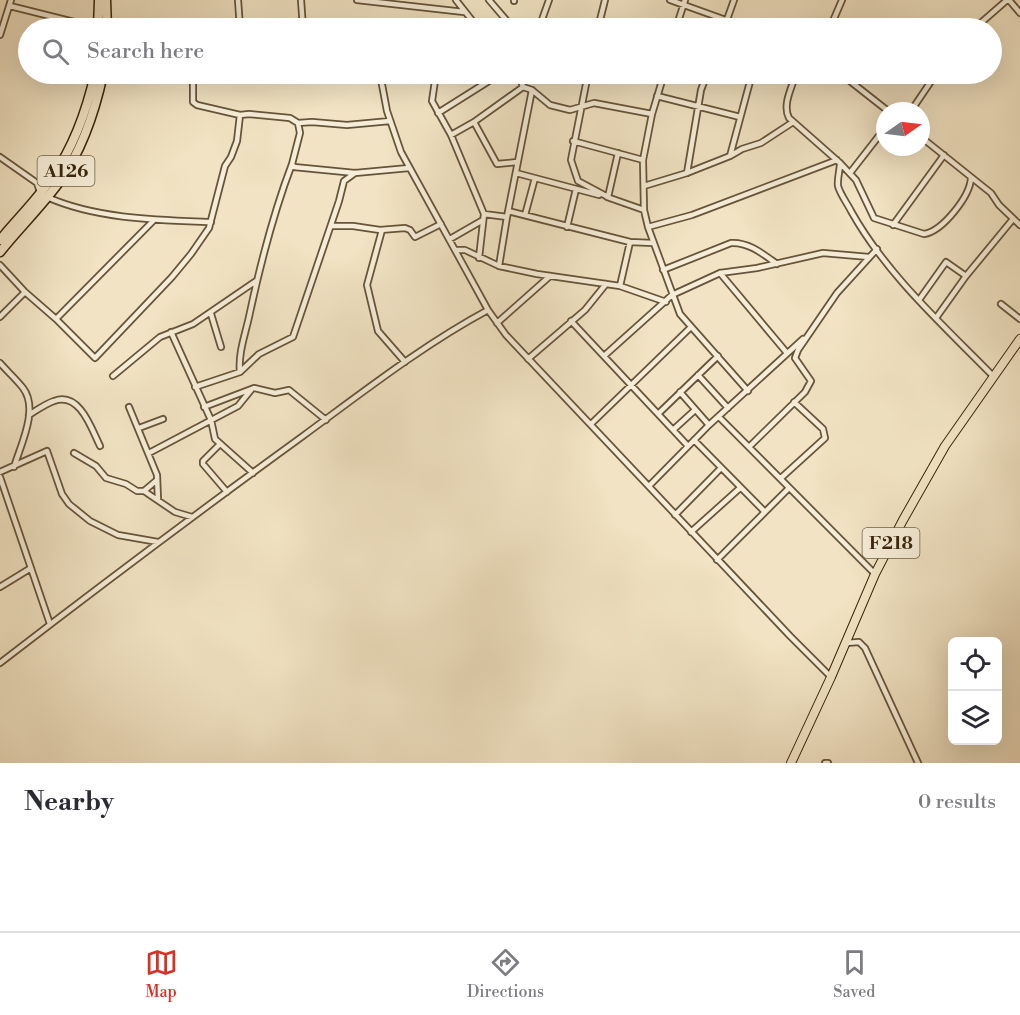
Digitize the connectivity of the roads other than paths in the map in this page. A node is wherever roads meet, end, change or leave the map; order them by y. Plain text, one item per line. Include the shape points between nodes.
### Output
1 (99, 0) edge
2 (106, 0) edge
3 (238, 0) edge
4 (301, 0) edge
5 (357, 0) edge
6 (456, 0) edge
7 (489, 0) edge
8 (549, 0) edge
9 (605, 0) edge
10 (670, 0) edge
11 (734, 0) edge
12 (842, 0) edge
13 (1008, 0) edge
14 (684, 2) edge
15 (10, 3) edge
16 (464, 12) junction
17 (1020, 13) edge
18 (63, 18) edge
19 (99, 18) edge
20 (107, 18) edge
21 (239, 18) edge
22 (302, 18) edge
23 (469, 18) edge
24 (504, 18) edge
25 (543, 18) edge
26 (600, 18) edge
27 (679, 18) edge
28 (718, 18) edge
29 (727, 18) edge
30 (834, 18) edge
31 (987, 18) edge
32 (0, 36) edge
33 (92, 84) edge
34 (100, 84) edge
35 (193, 84) edge
36 (382, 84) edge
37 (435, 84) edge
38 (484, 84) edge
39 (522, 84) edge
40 (586, 84) edge
41 (660, 84) edge
42 (704, 84) edge
43 (749, 84) edge
44 (793, 84) edge
45 (854, 84) edge
46 (929, 84) edge
47 (523, 87) junction
48 (532, 90) junction
49 (657, 96) junction
50 (877, 102) edge
51 (917, 102) edge
52 (698, 106) junction
53 (580, 107) junction
54 (438, 113) junction
55 (652, 114) junction
56 (240, 115) junction
57 (740, 117) junction
58 (390, 121) junction
59 (474, 122) junction
60 (793, 122) junction
61 (298, 123) junction
62 (451, 135) junction
63 (876, 140) edge
64 (573, 141) junction
65 (930, 144) edge
66 (618, 153) junction
67 (944, 155) junction
68 (730, 156) junction
69 (0, 157) edge
70 (643, 160) junction
71 (839, 161) junction
72 (517, 162) junction
73 (292, 164) junction
74 (410, 168) junction
75 (516, 172) junction
76 (355, 173) junction
77 (687, 173) junction
78 (850, 173) junction
79 (536, 178) junction
80 (971, 178) junction
81 (51, 186) junction
82 (644, 186) junction
83 (576, 189) junction
84 (41, 191) junction
85 (608, 197) junction
86 (644, 210) junction
87 (507, 214) junction
88 (525, 215) junction
89 (484, 217) junction
90 (1013, 219) junction
91 (154, 220) junction
92 (211, 222) junction
93 (441, 224) junction
94 (893, 225) junction
95 (1020, 225) edge
96 (332, 226) junction
97 (567, 227) junction
98 (648, 227) junction
99 (382, 230) junction
100 (450, 239) junction
101 (0, 240) edge
102 (630, 242) junction
103 (653, 243) junction
104 (877, 249) junction
105 (456, 250) junction
106 (0, 252) edge
107 (869, 257) junction
108 (479, 258) junction
109 (777, 264) junction
110 (0, 265) edge
111 (499, 266) junction
112 (663, 270) junction
113 (720, 273) junction
114 (550, 276) junction
115 (966, 276) junction
116 (256, 281) junction
117 (606, 284) junction
118 (620, 286) junction
119 (25, 292) junction
120 (672, 295) junction
121 (919, 300) junction
122 (666, 302) junction
123 (1001, 304) dead end
124 (488, 310) junction
125 (211, 314) junction
126 (0, 317) edge
127 (936, 318) junction
128 (56, 319) junction
129 (1020, 319) edge
130 (571, 321) junction
131 (497, 323) junction
132 (691, 327) junction
133 (171, 332) junction
134 (807, 335) junction
135 (1020, 339) edge
136 (221, 347) dead end
137 (787, 353) junction
138 (604, 356) junction
139 (718, 356) junction
140 (528, 359) junction
141 (405, 362) junction
142 (0, 363) edge
143 (239, 365) junction
144 (246, 366) junction
145 (240, 372) junction
146 (698, 375) junction
147 (113, 376) dead end
148 (993, 376) junction
149 (632, 384) junction
150 (195, 387) junction
151 (251, 390) junction
152 (748, 391) junction
153 (680, 392) junction
154 (794, 402) junction
155 (129, 407) dead end
156 (204, 407) junction
157 (728, 408) junction
158 (695, 410) junction
159 (658, 414) junction
160 (29, 415) junction
161 (719, 417) junction
162 (163, 419) dead end
163 (211, 420) junction
164 (326, 420) junction
165 (591, 424) junction
166 (709, 425) junction
167 (139, 428) junction
168 (673, 430) junction
169 (694, 440) junction
170 (220, 444) junction
171 (688, 446) junction
172 (100, 447) dead end
173 (749, 447) junction
174 (74, 453) dead end
175 (149, 453) junction
176 (14, 467) junction
177 (721, 468) junction
178 (0, 472) edge
179 (253, 473) junction
180 (0, 477) edge
181 (781, 478) junction
182 (156, 480) junction
183 (649, 486) junction
184 (740, 488) junction
185 (789, 488) junction
186 (144, 492) junction
187 (227, 492) junction
188 (158, 500) junction
189 (765, 512) junction
190 (675, 515) junction
191 (192, 517) junction
192 (691, 532) junction
193 (158, 542) junction
194 (717, 561) junction
195 (31, 568) junction
196 (874, 574) junction
197 (0, 587) edge
198 (50, 624) junction
199 (843, 644) junction
200 (0, 662) edge
201 (831, 677) junction
202 (791, 763) edge
203 (918, 763) edge

1 - 19 highway
2 - 20 highway
3 - 21 street
4 - 22 street
5 - 16 street
6 - 16 street
7 - 24 street
8 - 25 street
9 - 26 street
10 - 14 street
11 - 29 street
12 - 30 street
13 - 17 street
13 - 31 street
14 - 27 street
14 - 28 street
15 - 18 street
15 - 32 street
16 - 23 street
33 - 81 highway, A126 via 74,138
34 - 81 highway, A126 via 82,141 69,167
35 - 56 street via 193,102 197,105
36 - 58 street
37 - 54 street via 432,101
38 - 54 street
39 - 47 street
40 - 53 street
41 - 49 street
42 - 52 street
43 - 57 street
44 - 60 street via 786,113
45 - 50 street
46 - 51 street
47 - 48 street
47 - 59 street
48 - 53 street via 550,105 570,110
48 - 72 street
49 - 52 street
49 - 55 street
52 - 57 street
52 - 77 street
53 - 55 street via 594,103
53 - 64 street
54 - 62 street
55 - 70 street
56 - 61 street via 290,118
56 - 92 street via 237,141 225,166
57 - 68 street
58 - 61 street via 347,125
58 - 74 street
59 - 62 street
59 - 72 street via 497,164
60 - 68 street via 762,143
60 - 71 street
61 - 73 street via 300,133
62 - 89 street
63 - 78 street
64 - 66 street
64 - 85 street via 571,160 578,181
65 - 67 street
66 - 70 street
66 - 85 street
67 - 80 street
67 - 94 street
68 - 77 street
69 - 84 street
70 - 82 street
71 - 78 street
71 - 98 street via 692,215
71 - 104 street via 838,187
72 - 75 street
73 - 76 street
73 - 116 street
74 - 76 street
74 - 93 street
75 - 79 street
75 - 87 street
76 - 96 street via 344,181
77 - 82 street
78 - 94 street via 874,218
79 - 83 street
79 - 88 street
80 - 90 street via 991,193
80 - 94 street via 970,187 951,217 938,229 924,234
81 - 84 highway, A126
81 - 84 street
82 - 86 street
83 - 85 street
83 - 97 street
84 - 91 street via 68,206
84 - 101 highway, A126
84 - 106 highway, A126
85 - 86 street
86 - 98 street
87 - 88 street
87 - 89 street
87 - 111 street
88 - 97 street
89 - 100 street
89 - 108 street
90 - 95 street
90 - 115 street
91 - 92 street
91 - 128 street
92 - 128 street via 172,277 95,358
93 - 99 street via 416,237 405,228
93 - 100 street
96 - 99 street
96 - 144 street via 293,337 259,354
97 - 102 street
98 - 103 street
99 - 141 street via 367,285 378,331
100 - 105 street
102 - 103 street
102 - 118 street
103 - 112 street
104 - 107 street
104 - 121 street
105 - 108 street
105 - 124 street
107 - 109 street via 823,254
107 - 134 street
108 - 111 street
109 - 112 street via 741,242
109 - 113 street
110 - 119 street
111 - 114 street
112 - 120 street
113 - 120 street
113 - 137 street
114 - 117 street
114 - 131 street
115 - 121 street via 946,262
115 - 127 street
116 - 125 street
116 - 143 street
117 - 118 street
117 - 130 street
118 - 122 street
119 - 126 street
119 - 128 street
120 - 122 street
120 - 132 street
121 - 127 street
122 - 138 street
123 - 129 street
124 - 131 street
124 - 141 street
125 - 133 street
125 - 136 street
127 - 148 street
130 - 138 street
130 - 140 street
131 - 140 street
132 - 139 street
132 - 149 street
133 - 147 street
133 - 150 street
134 - 137 street
134 - 154 street via 795,358 811,381
135 - 148 main road, F218
137 - 152 street
138 - 149 street
139 - 146 street
139 - 152 street
140 - 165 street
141 - 164 street
142 - 160 street via 24,389
143 - 144 street
143 - 145 street
144 - 145 street
145 - 150 street
146 - 153 street
146 - 157 street
148 - 196 main road, F218 via 931,470
149 - 159 street
149 - 165 street
150 - 156 street
151 - 156 street
151 - 163 street via 238,406
151 - 164 street via 289,390
152 - 157 street
153 - 158 street
153 - 159 street
154 - 173 street
154 - 181 street via 823,429 825,438
155 - 167 street
156 - 163 street
157 - 161 street
158 - 166 street
158 - 168 street
159 - 168 street
160 - 172 street via 55,400 72,403 83,411
160 - 176 street
161 - 166 street
161 - 173 street
162 - 167 street
163 - 170 street via 213,437
163 - 175 street
164 - 179 street
165 - 183 street
166 - 169 street
167 - 175 street
168 - 171 street
169 - 171 street
169 - 177 street
170 - 179 street
170 - 187 street via 203,465
171 - 183 street
173 - 181 street
174 - 186 street via 96,466 106,478
175 - 182 street
176 - 178 street
176 - 193 street via 47,451 69,504 90,521 118,535
177 - 184 street
177 - 190 street
179 - 187 street
180 - 195 street
181 - 185 street
182 - 186 street
182 - 188 street
183 - 190 street
184 - 189 street
184 - 192 street
185 - 189 street
185 - 196 street
186 - 188 street
187 - 191 street
188 - 191 street via 175,512
189 - 194 street
190 - 192 street
191 - 193 street
192 - 194 street
193 - 198 street
194 - 201 street
195 - 197 street
195 - 198 street
196 - 199 main road, F218
198 - 200 street
199 - 201 main road, F218
199 - 203 street via 862,643
201 - 202 main road, F218

